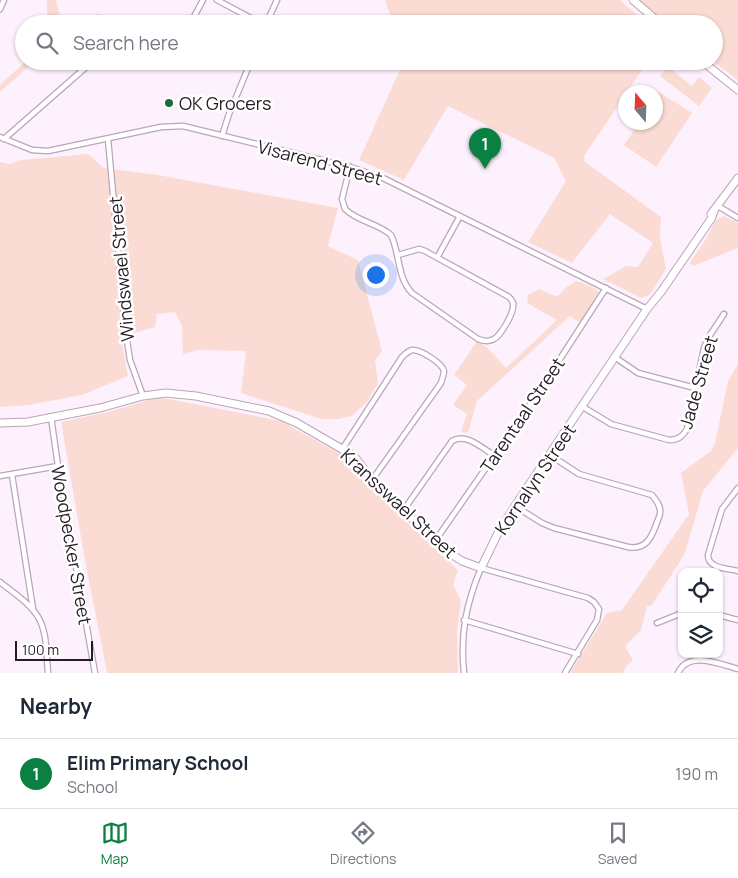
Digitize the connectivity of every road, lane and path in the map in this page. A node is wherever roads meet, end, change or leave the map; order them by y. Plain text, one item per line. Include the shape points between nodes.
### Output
1 (4, 0) edge
2 (203, 0) edge
3 (217, 0) edge
4 (277, 0) edge
5 (633, 0) edge
6 (0, 8) edge
7 (195, 15) edge
8 (245, 15) edge
9 (270, 15) edge
10 (650, 15) edge
11 (82, 70) edge
12 (247, 70) edge
13 (713, 70) edge
14 (719, 70) edge
15 (738, 85) edge
16 (738, 90) edge
17 (222, 136) junction
18 (2, 138) edge
19 (108, 139) junction
20 (350, 167) junction
21 (738, 178) edge
22 (716, 208) junction
23 (460, 216) junction
24 (738, 218) edge
25 (398, 255) junction
26 (438, 256) junction
27 (606, 288) junction
28 (650, 306) junction
29 (724, 314) dead end
30 (616, 358) junction
31 (695, 388) junction
32 (143, 396) junction
33 (583, 407) junction
34 (51, 417) junction
35 (0, 423) edge
36 (342, 448) junction
37 (550, 455) junction
38 (495, 456) junction
39 (58, 466) junction
40 (12, 475) junction
41 (0, 476) edge
42 (372, 480) junction
43 (738, 488) edge
44 (515, 506) junction
45 (403, 511) junction
46 (435, 541) junction
47 (481, 568) junction
48 (738, 571) edge
49 (0, 582) edge
50 (33, 609) junction
51 (678, 615) edge
52 (723, 616) edge
53 (464, 620) junction
54 (738, 620) edge
55 (657, 623) dead end
56 (578, 654) junction
57 (738, 668) edge
58 (48, 673) edge
59 (95, 673) edge
60 (464, 673) edge
61 (565, 673) edge
62 (678, 673) edge

1 - 6 street
2 - 7 street
3 - 8 street
4 - 9 street
5 - 10 street
11 - 18 street
12 - 17 street
13 - 16 street
14 - 15 street
17 - 19 street, Visarend Street via 172,126
17 - 20 street, Visarend Street
18 - 19 street, Visarend Street via 32,150 48,151
19 - 32 street, Windswael Street via 125,327 130,360
20 - 23 street, Visarend Street via 383,178
20 - 25 street via 342,199 345,209 387,232 394,240
21 - 22 street, Kornalyn Street
22 - 24 street
22 - 28 street, Kornalyn Street
23 - 26 street
23 - 27 street, Visarend Street
25 - 26 street via 420,249
25 - 26 street via 406,288 412,293 478,339 486,341 497,336 511,315 512,300
27 - 28 street, Visarend Street
27 - 38 street, Tarentaal Street
28 - 30 street, Kornalyn Street
29 - 31 street, Jade Street via 708,338
30 - 31 street via 638,373
30 - 33 street, Kornalyn Street
31 - 33 street, Jade Street via 687,429 676,440 611,424
32 - 34 street, Kransswael Street
32 - 36 street, Kransswael Street via 166,393 196,396 269,411
33 - 37 street, Kornalyn Street
34 - 35 street, Kransswael Street
34 - 39 street, Woodpecker Street
36 - 42 street, Kransswael Street via 354,456
36 - 42 street via 406,353 417,350 444,369 441,383
37 - 44 street, Kornalyn Street
37 - 44 street via 579,474 652,495 660,514 651,539 644,545 628,547 554,528
38 - 45 street via 467,438 457,438
38 - 46 street, Tarentaal Street
39 - 40 street
39 - 59 street, Woodpecker Street
40 - 41 street
40 - 50 street
42 - 45 street, Kransswael Street
43 - 48 street via 722,509 708,558 713,565
44 - 47 street, Kornalyn Street
45 - 46 street, Kransswael Street
46 - 47 street, Kransswael Street via 462,561
47 - 53 street, Kornalyn Street
47 - 56 street via 594,602 599,609 598,614
49 - 50 street
50 - 58 street via 43,628
51 - 55 street
52 - 54 street
53 - 56 street
53 - 60 street, Kornalyn Street
56 - 61 street
57 - 62 street via 696,660 682,666

